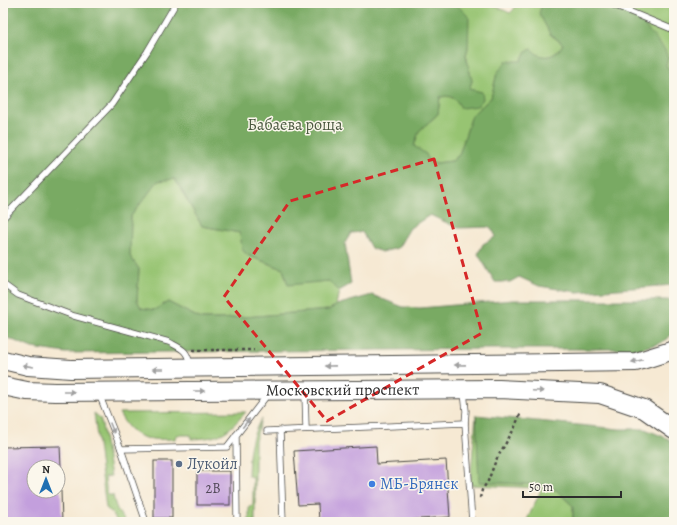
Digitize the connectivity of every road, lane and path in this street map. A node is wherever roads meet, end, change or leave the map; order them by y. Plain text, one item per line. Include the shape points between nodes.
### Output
1 (176, 3) edge
2 (609, 3) edge
3 (674, 30) edge
4 (3, 218) edge
5 (3, 284) edge
6 (674, 350) edge
7 (3, 360) edge
8 (190, 368) junction
9 (3, 386) edge
10 (464, 390) junction
11 (271, 391) junction
12 (305, 391) junction
13 (98, 392) junction
14 (521, 412) dead end
15 (465, 423) junction
16 (306, 429) junction
17 (280, 430) junction
18 (674, 430) edge
19 (267, 431) dead end
20 (236, 435) junction
21 (121, 449) junction
22 (479, 504) dead end
23 (146, 522) edge
24 (204, 522) edge
25 (283, 522) edge
26 (472, 522) edge

1 - 4 lane via 112,104
2 - 3 lane
5 - 8 lane via 18,295 74,316 169,342 183,349 189,357
6 -> 8 main road, Московский проспект via 636,362
8 -> 7 main road, Московский проспект via 48,368
9 -> 13 main road, Московский проспект via 27,391
10 - 12 main road, Московский проспект
10 - 15 lane
10 -> 18 main road, Московский проспект via 499,389 600,394 644,409
11 - 12 main road, Московский проспект
13 -> 11 main road, Московский проспект
20 -> 11 lane
12 - 16 lane
13 -> 21 lane
14 - 22 path via 482,490
15 - 16 lane
15 - 26 lane
16 - 17 lane
17 - 19 lane
17 - 25 lane
20 - 21 lane via 226,447
20 - 24 lane via 237,522
21 - 23 lane

